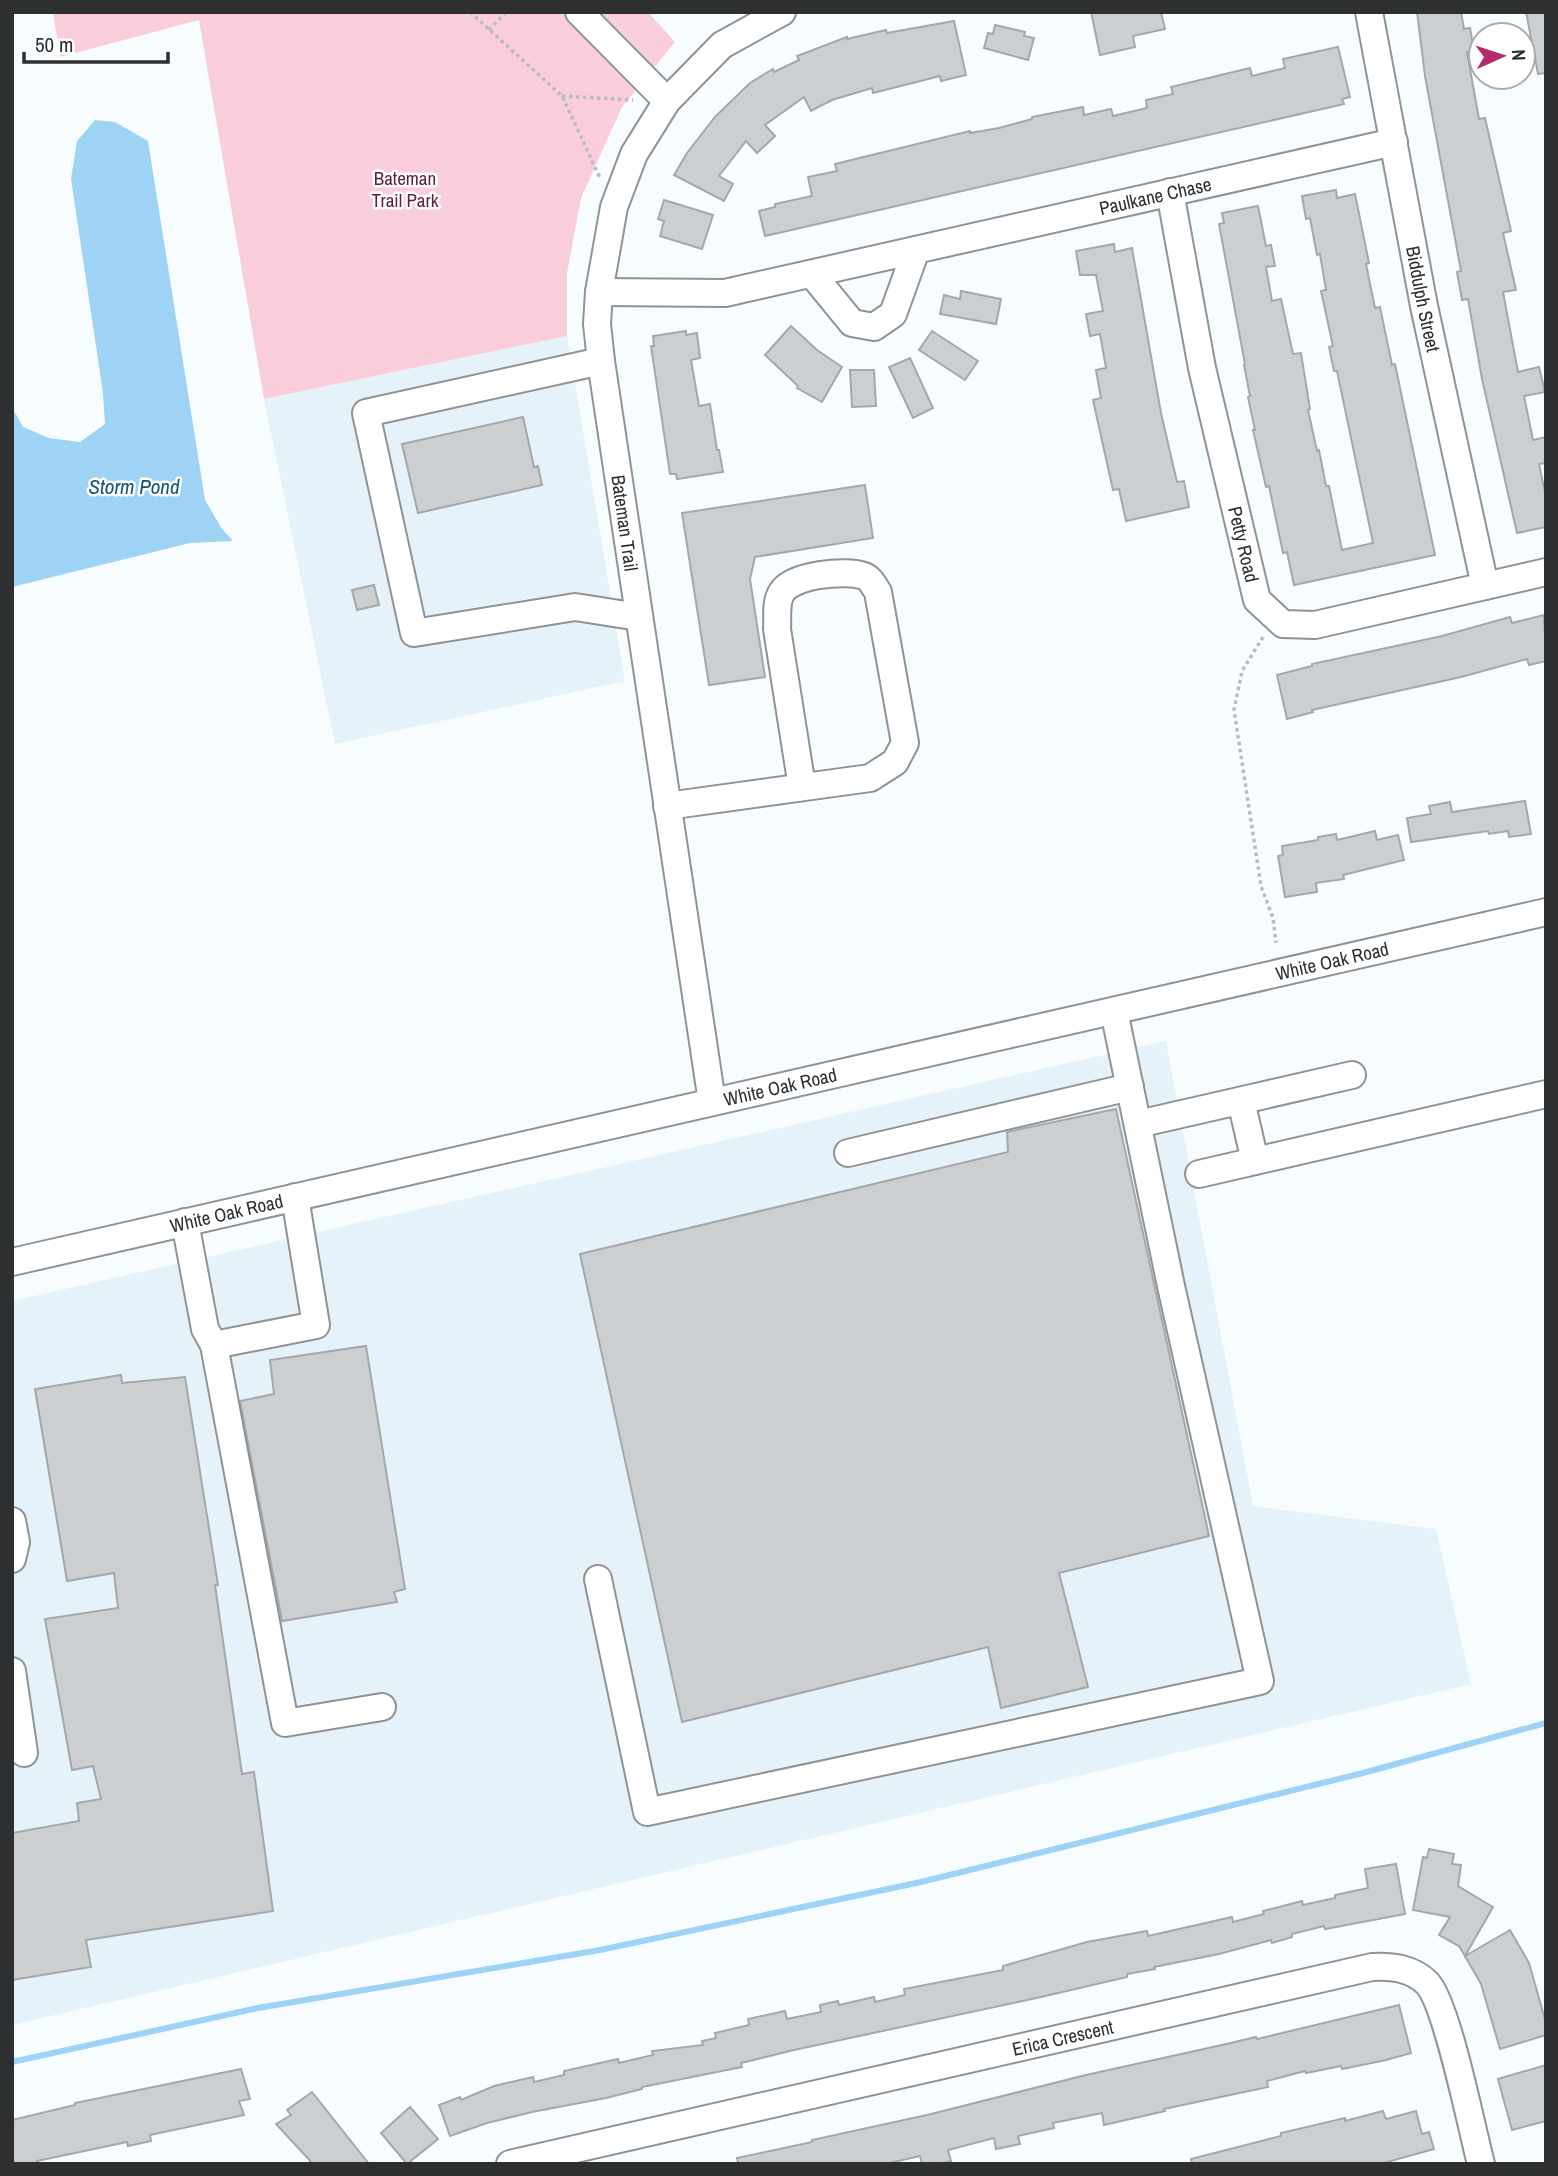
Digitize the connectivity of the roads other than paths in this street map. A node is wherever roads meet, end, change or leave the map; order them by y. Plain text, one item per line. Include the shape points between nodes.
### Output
1 (579, 12) edge
2 (782, 12) edge
3 (1369, 12) edge
4 (667, 101) junction
5 (1394, 142) junction
6 (1170, 192) junction
7 (916, 250) junction
8 (812, 274) junction
9 (599, 292) junction
10 (601, 361) junction
11 (1546, 572) edge
12 (1485, 586) junction
13 (639, 617) junction
14 (802, 787) junction
15 (667, 806) junction
16 (1546, 912) edge
17 (1114, 1011) junction
18 (1352, 1075) dead end
19 (1130, 1087) junction
20 (1546, 1094) edge
21 (1241, 1101) junction
22 (712, 1102) junction
23 (1138, 1124) junction
24 (848, 1153) dead end
25 (1255, 1161) junction
26 (1199, 1174) dead end
27 (295, 1197) junction
28 (184, 1222) junction
29 (12, 1262) edge
30 (214, 1345) junction
31 (12, 1521) edge
32 (12, 1559) edge
33 (598, 1579) dead end
34 (12, 1671) edge
35 (382, 1707) dead end
36 (24, 1753) dead end
37 (510, 2164) edge
38 (1481, 2164) edge

1 - 4 street
2 - 4 street, Bateman Trail via 722,45
3 - 5 street, Biddulph Street
4 - 9 street, Bateman Trail via 634,154 614,206
5 - 6 street, Paulkane Chase
5 - 12 street, Biddulph Street via 1424,306
6 - 7 street, Paulkane Chase
6 - 12 street, Petty Road via 1202,368 1256,600 1283,624 1315,625
7 - 8 street, Paulkane Chase
7 - 8 street via 893,314 874,327 852,323
8 - 9 street, Paulkane Chase via 725,293
9 - 10 street, Bateman Trail
10 - 13 street, Bateman Trail
10 - 13 street via 366,413 414,633 575,607
11 - 12 street, Petty Road
13 - 15 street, Bateman Trail
14 - 14 street via 870,778 895,762 905,743 878,592 867,577 851,572 795,581 782,592 778,604 777,629
14 - 15 street
15 - 22 street, Bateman Trail
16 - 17 street, White Oak Road
17 - 19 street
17 - 22 street, White Oak Road
18 - 21 street
19 - 23 street
19 - 24 street
20 - 25 street
21 - 23 street
21 - 25 street
22 - 27 street, White Oak Road
23 - 33 street via 1260,1681 647,1812
25 - 26 street
27 - 28 street, White Oak Road
27 - 30 street via 316,1325
28 - 29 street, White Oak Road
28 - 30 street via 205,1329
30 - 35 street via 285,1723
31 - 32 street via 16,1542
34 - 36 street
37 - 38 street, Erica Crescent via 1393,1965 1428,1983 1437,2001

